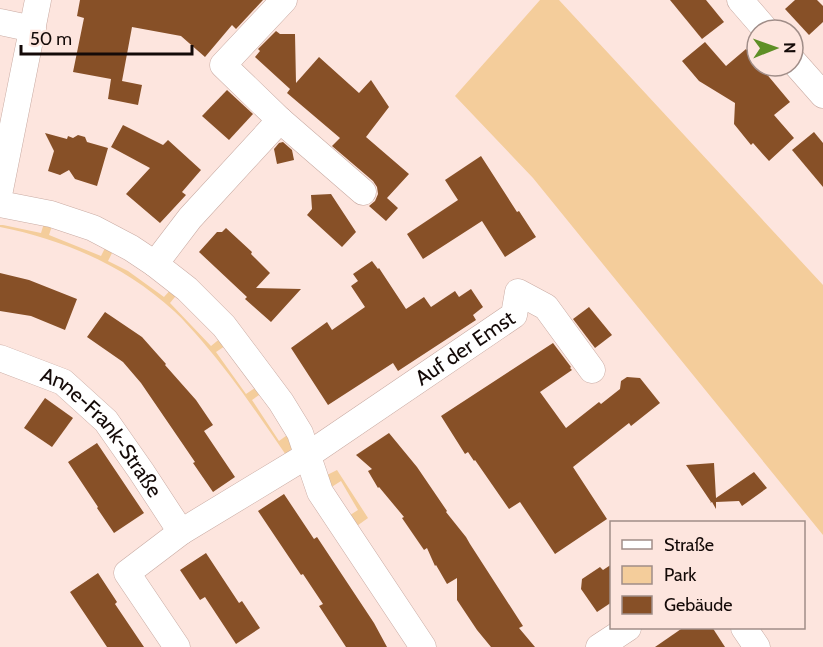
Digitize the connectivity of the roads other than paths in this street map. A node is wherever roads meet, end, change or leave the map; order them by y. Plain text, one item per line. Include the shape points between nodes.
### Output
1 (38, 0) edge
2 (284, 0) edge
3 (740, 0) edge
4 (756, 18) edge
5 (0, 22) edge
6 (33, 29) junction
7 (805, 75) edge
8 (823, 95) edge
9 (280, 120) junction
10 (0, 190) edge
11 (363, 192) dead end
12 (0, 204) edge
13 (155, 264) junction
14 (0, 358) edge
15 (592, 370) dead end
16 (308, 455) junction
17 (181, 532) junction
18 (625, 629) edge
19 (745, 629) edge
20 (177, 647) edge
21 (423, 647) edge
22 (599, 647) edge
23 (757, 647) edge

1 - 6 street
2 - 9 street via 223,65
3 - 4 street
5 - 6 street
6 - 10 street
7 - 8 street
9 - 11 street
9 - 13 street via 190,218
12 - 13 street via 51,214 93,228
13 - 16 street via 224,326 281,402
14 - 17 street, Anne-Frank-Straße via 63,382 106,421
15 - 16 street, Auf der Emst via 546,307 518,292 514,315
16 - 17 street
16 - 21 street via 320,492
17 - 20 street via 127,573
18 - 22 street
19 - 23 street

